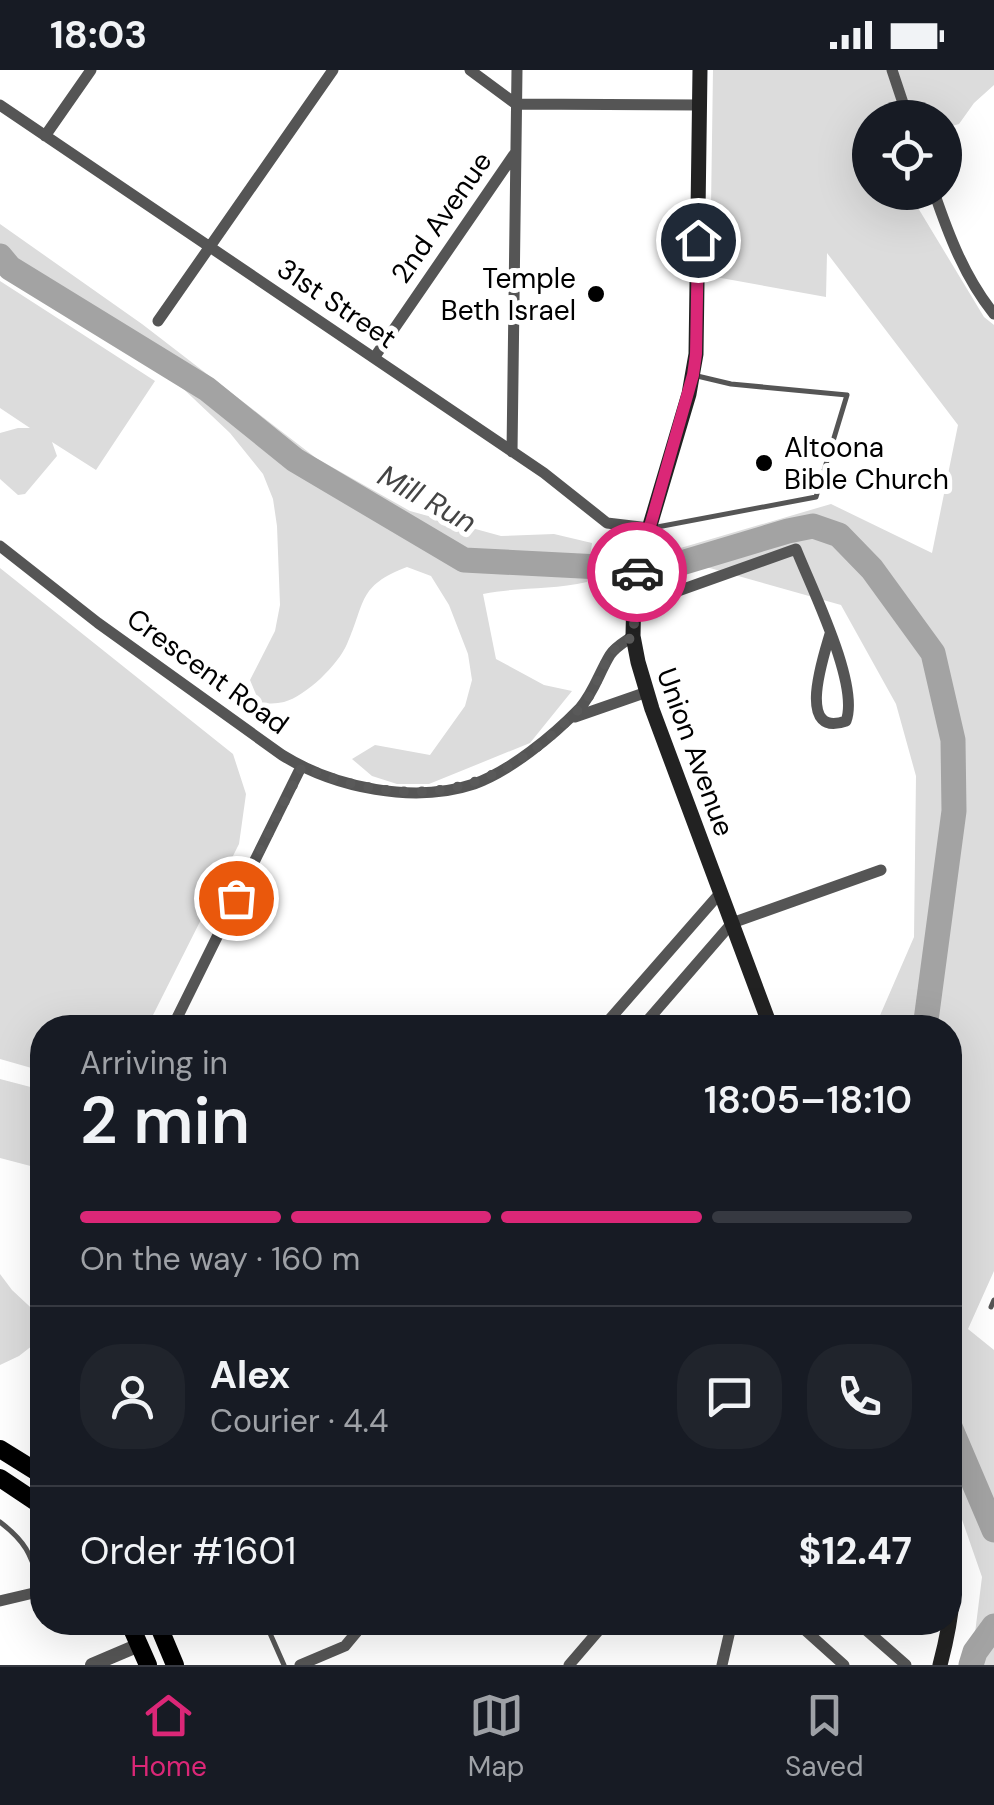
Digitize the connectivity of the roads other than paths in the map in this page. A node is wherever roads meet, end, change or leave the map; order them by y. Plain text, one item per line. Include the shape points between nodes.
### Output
1 (91, 70) edge
2 (333, 70) edge
3 (470, 70) edge
4 (517, 70) edge
5 (700, 70) edge
6 (892, 70) edge
7 (902, 100) edge
8 (0, 104) edge
9 (516, 104) junction
10 (699, 105) junction
11 (46, 136) junction
12 (515, 153) junction
13 (941, 210) edge
14 (210, 247) junction
15 (994, 314) edge
16 (158, 322) dead end
17 (374, 358) junction
18 (693, 375) junction
19 (512, 452) junction
20 (649, 528) junction
21 (0, 546) edge
22 (633, 607) junction
23 (830, 634) junction
24 (634, 636) junction
25 (646, 692) junction
26 (567, 720) junction
27 (302, 767) junction
28 (881, 870) dead end
29 (721, 892) junction
30 (732, 923) junction
31 (178, 1015) edge
32 (613, 1015) edge
33 (651, 1015) edge
34 (766, 1015) edge
35 (994, 1300) edge
36 (991, 1308) dead end
37 (0, 1449) edge
38 (30, 1467) edge
39 (0, 1478) edge
40 (30, 1498) edge
41 (0, 1522) edge
42 (30, 1556) edge
43 (30, 1593) edge
44 (0, 1601) edge
45 (135, 1635) edge
46 (162, 1635) edge
47 (271, 1635) edge
48 (354, 1635) edge
49 (595, 1635) edge
50 (729, 1635) edge
51 (811, 1635) edge
52 (872, 1635) edge
53 (947, 1635) edge
54 (139, 1644) junction
55 (92, 1665) edge
56 (148, 1665) edge
57 (176, 1665) edge
58 (284, 1665) edge
59 (300, 1665) edge
60 (568, 1665) edge
61 (722, 1665) edge
62 (844, 1665) edge
63 (906, 1665) edge
64 (940, 1665) edge

1 - 11 street
2 - 14 street
3 - 9 street
4 - 9 street
5 - 10 main road, Union Avenue
6 - 7 street
8 - 11 street, 31st Street
9 - 10 street
9 - 12 street
10 - 18 main road, Union Avenue
11 - 14 street, 31st Street
12 - 17 street, 2nd Avenue
12 - 19 street
13 - 15 street via 962,264
14 - 16 street
14 - 17 street, 31st Street
17 - 19 street, 31st Street
18 - 20 main road, Union Avenue
18 - 20 lane via 847,395 816,497
19 - 20 street, 31st Street via 607,524
20 - 22 main road, Union Avenue
21 - 27 street, Crescent Road
22 - 23 street via 796,549
22 - 24 main road, Union Avenue
23 - 23 street via 816,698 818,714 836,725 850,712 849,692
24 - 25 main road, Union Avenue
24 - 26 street, Crescent Road via 611,652 590,696
25 - 26 street, Crescent Road
25 - 29 main road, Union Avenue
26 - 27 street, Crescent Road via 500,772 436,792 352,784
27 - 31 street
28 - 30 street
29 - 30 main road, Union Avenue
29 - 32 street
30 - 33 street
30 - 34 main road, Union Avenue
35 - 36 lane
37 - 38 main road
39 - 40 main road
41 - 42 lane
43 - 44 street
45 - 54 main road
46 - 57 main road
47 - 58 lane
48 - 59 street
49 - 60 street
50 - 61 street
51 - 62 street
52 - 63 street
53 - 64 main road
54 - 55 street
54 - 56 main road

